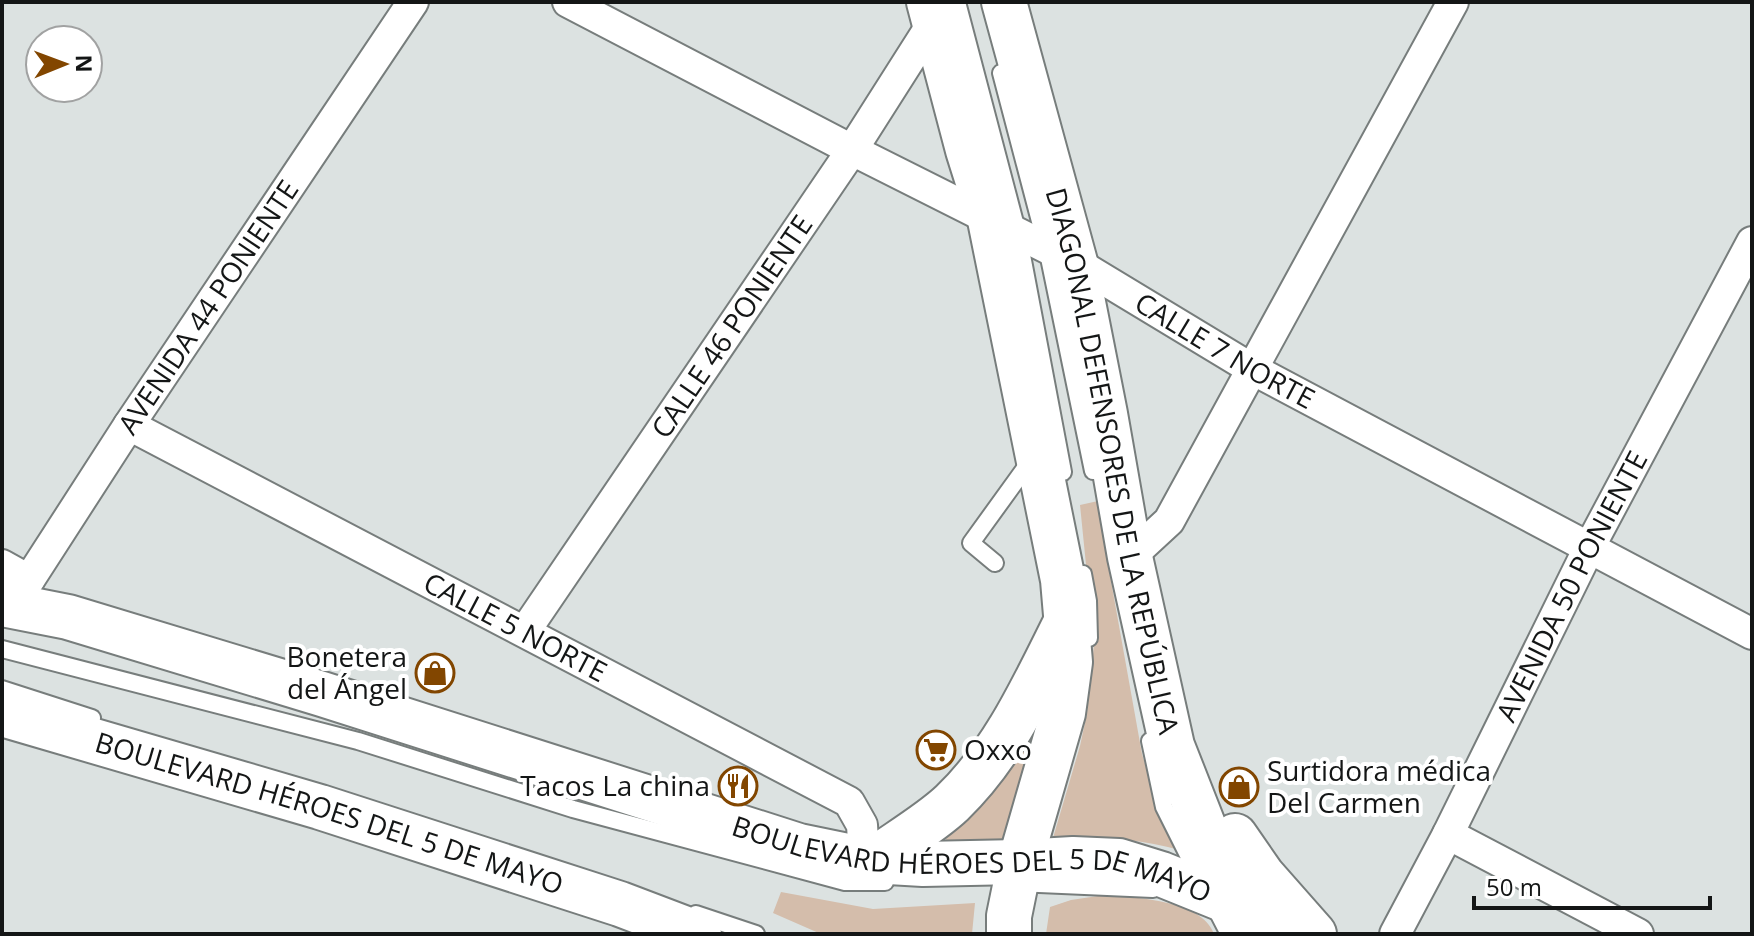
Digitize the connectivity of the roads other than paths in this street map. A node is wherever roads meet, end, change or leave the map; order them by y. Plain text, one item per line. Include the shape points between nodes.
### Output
1 (413, 2) edge
2 (568, 2) edge
3 (1004, 2) edge
4 (1453, 2) edge
5 (940, 8) edge
6 (998, 63) dead end
7 (852, 150) junction
8 (1004, 227) junction
9 (1752, 242) edge
10 (1061, 255) junction
11 (1252, 369) junction
12 (129, 425) junction
13 (1051, 468) junction
14 (1095, 481) dead end
15 (1590, 546) junction
16 (1130, 557) junction
17 (1080, 561) dead end
18 (995, 563) dead end
19 (8, 593) edge
20 (525, 631) junction
21 (1752, 634) edge
22 (1077, 638) junction
23 (2, 649) edge
24 (2, 689) edge
25 (2, 714) edge
26 (108, 723) dead end
27 (1160, 737) junction
28 (259, 772) dead end
29 (1448, 834) junction
30 (879, 867) junction
31 (1025, 882) edge
32 (1243, 921) edge
33 (699, 934) edge
34 (756, 934) edge
35 (1314, 934) edge
36 (1395, 934) edge
37 (1638, 934) edge

1 - 12 street, AVENIDA 44 PONIENTE
2 - 7 street, CALLE 7 NORTE
3 - 10 main road, DIAGONAL DEFENSORES DE LA REPÚBLICA
4 - 11 street
5 - 7 street, CALLE 46 PONIENTE
5 - 8 main road via 968,150
6 - 10 lane
7 - 8 street, CALLE 7 NORTE
7 - 20 street, CALLE 46 PONIENTE
8 - 10 street, CALLE 7 NORTE
8 - 13 main road
9 - 15 street, AVENIDA 50 PONIENTE
10 - 11 street, CALLE 7 NORTE
10 - 14 lane
10 - 16 main road, DIAGONAL DEFENSORES DE LA REPÚBLICA via 1105,414
11 - 15 street, CALLE 7 NORTE
11 - 16 street via 1169,521
12 - 19 street, AVENIDA 44 PONIENTE
12 - 20 street, CALLE 5 NORTE
13 - 18 lane via 971,543
13 - 22 main road via 1063,580
15 - 21 street, CALLE 7 NORTE
15 - 29 street, AVENIDA 50 PONIENTE
16 - 27 main road, DIAGONAL DEFENSORES DE LA REPÚBLICA
17 - 22 lane via 1088,601
19 - 30 main road, BOULEVARD HÉROES DEL 5 DE MAYO via 68,617
20 - 30 street, CALLE 5 NORTE via 849,802
22 - 30 main road via 1024,706 983,771
22 - 31 main road
23 - 30 lane via 358,741 573,809 845,882
24 - 26 lane
25 - 33 main road, BOULEVARD HÉROES DEL 5 DE MAYO via 320,807
27 - 32 main road, DIAGONAL DEFENSORES DE LA REPÚBLICA
27 - 35 main road via 1262,875
28 - 34 lane
29 - 36 street, AVENIDA 50 PONIENTE
29 - 37 street
30 - 31 main road, BOULEVARD HÉROES DEL 5 DE MAYO via 923,864
31 - 32 main road, BOULEVARD HÉROES DEL 5 DE MAYO via 1073,859 1119,861 1161,874

